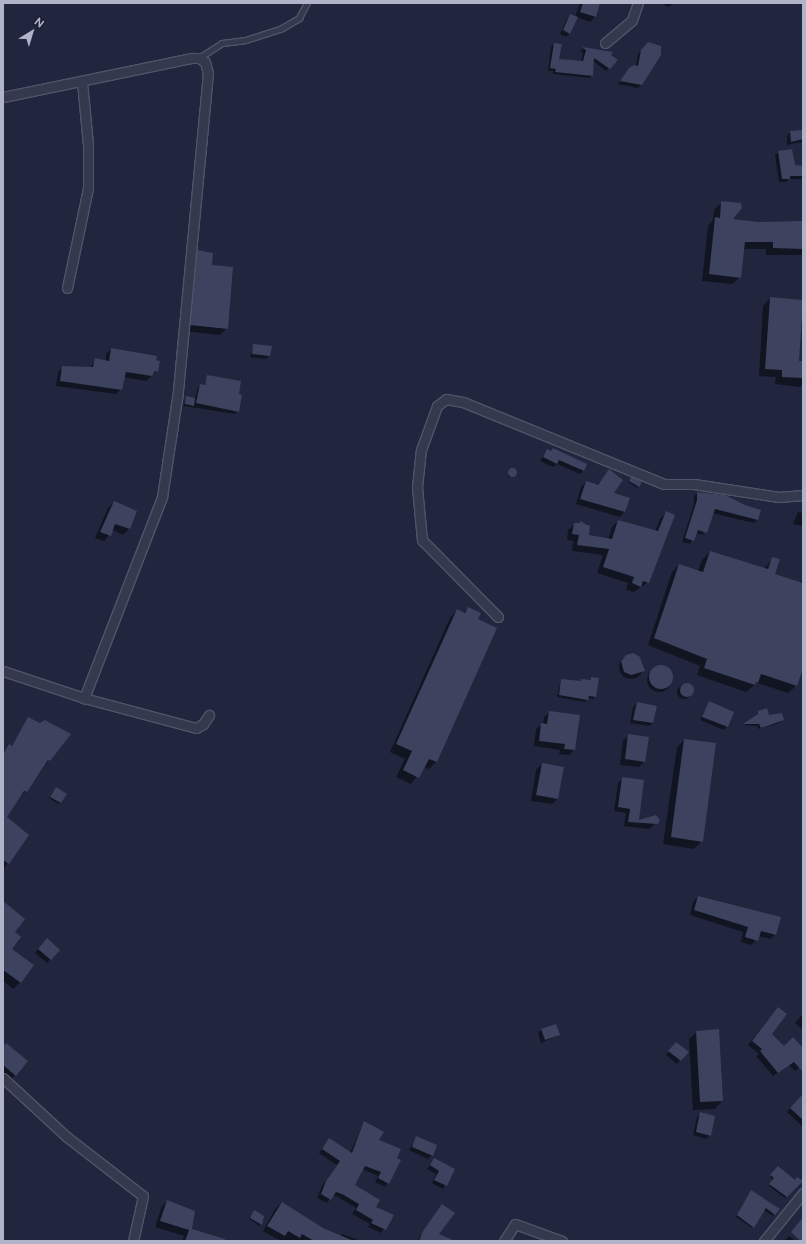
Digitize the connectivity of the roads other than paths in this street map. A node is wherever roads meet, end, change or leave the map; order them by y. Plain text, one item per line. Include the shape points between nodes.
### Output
1 (307, 3) edge
2 (638, 3) edge
3 (605, 43) dead end
4 (199, 58) junction
5 (82, 80) junction
6 (3, 97) edge
7 (67, 288) dead end
8 (803, 494) edge
9 (498, 616) dead end
10 (3, 671) edge
11 (84, 698) junction
12 (209, 715) dead end
13 (3, 1078) edge
14 (803, 1193) edge
15 (133, 1241) edge
16 (504, 1241) edge
17 (562, 1241) edge
18 (764, 1241) edge

1 - 4 lane via 299,18 282,28 246,40 222,43
2 - 3 street via 632,20
4 - 5 street
4 - 11 street via 205,62 208,73 177,398 162,497
5 - 6 street
5 - 7 street via 88,145 88,188
8 - 9 street via 779,497 694,484 664,484 463,402 446,399 438,406 421,450 417,487 422,540
10 - 11 street
11 - 12 street via 196,728 203,724
13 - 15 street via 67,1137 143,1196
14 - 18 street
16 - 17 street via 515,1224

